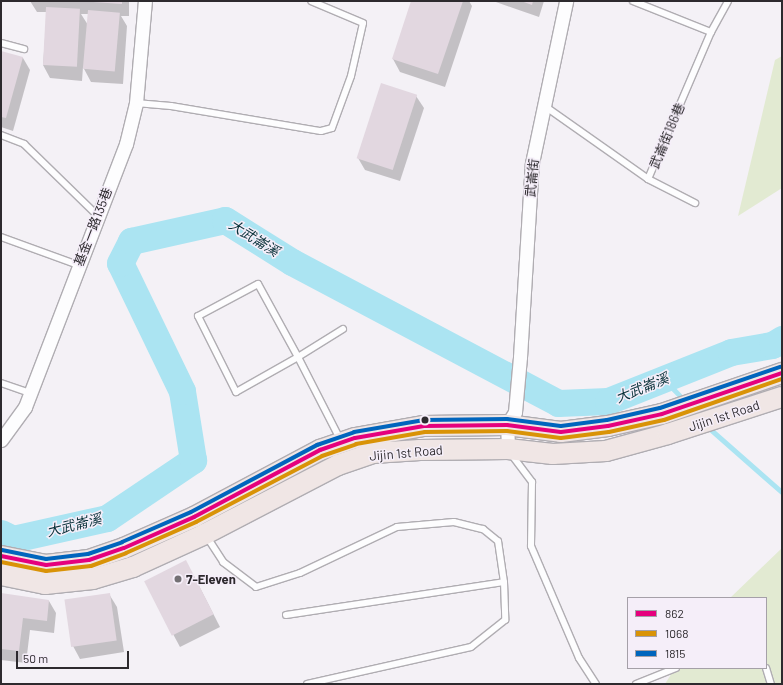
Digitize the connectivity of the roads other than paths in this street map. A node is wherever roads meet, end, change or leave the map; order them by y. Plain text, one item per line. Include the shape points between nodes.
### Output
1 (144, 1) edge
2 (311, 1) edge
3 (566, 1) edge
4 (633, 1) edge
5 (728, 1) edge
6 (711, 32) junction
7 (1, 43) edge
8 (24, 48) dead end
9 (136, 103) junction
10 (546, 107) junction
11 (1, 135) edge
12 (648, 179) junction
13 (695, 203) dead end
14 (98, 216) junction
15 (1, 237) edge
16 (78, 265) junction
17 (343, 330) dead end
18 (298, 357) junction
19 (782, 373) edge
20 (1, 383) edge
21 (30, 393) junction
22 (782, 397) edge
23 (511, 419) junction
24 (1, 440) edge
25 (342, 443) junction
26 (508, 449) junction
27 (205, 534) junction
28 (1, 556) edge
29 (1, 575) edge
30 (504, 582) junction
31 (286, 615) dead end
32 (674, 669) edge
33 (766, 669) edge
34 (307, 684) edge
35 (596, 684) edge
36 (636, 684) edge
37 (770, 684) edge

1 - 9 street, 基金一路135巷
2 - 9 lane via 363,23 351,76 332,128 321,130 171,106
3 - 10 street, 武崙街
4 - 6 lane
5 - 6 lane, 武崙街186巷
6 - 12 lane, 武崙街186巷
7 - 8 lane
9 - 14 street, 基金一路135巷 via 126,144
10 - 12 lane, 武崙街186巷
10 - 23 street, 武崙街 via 532,163 520,357
11 - 14 lane via 24,144
12 - 13 lane
14 - 16 street, 基金一路135巷
15 - 16 lane
16 - 21 street, 基金一路135巷
17 - 18 lane
18 - 18 lane via 236,392 198,316 258,284
18 - 25 lane
19 - 23 main road, Jijin 1st Road via 662,414 608,426 561,432
20 - 21 lane
21 - 24 street, 基金一路135巷 via 25,407
22 - 26 main road, Jijin 1st Road via 606,451 554,454
23 - 25 main road, Jijin 1st Road via 424,426
23 - 26 street, 武崙街
25 - 28 main road, Jijin 1st Road via 320,450 194,517 96,558 46,565
26 - 27 main road, Jijin 1st Road via 373,453 338,465
26 - 35 lane via 532,482 531,546 579,658
27 - 29 main road, Jijin 1st Road via 133,567 93,579 45,584
27 - 30 lane via 223,562 256,587 300,573 397,527 454,522 483,529 498,541
30 - 31 lane
30 - 34 lane via 505,620 471,647
32 - 36 lane
33 - 37 lane

